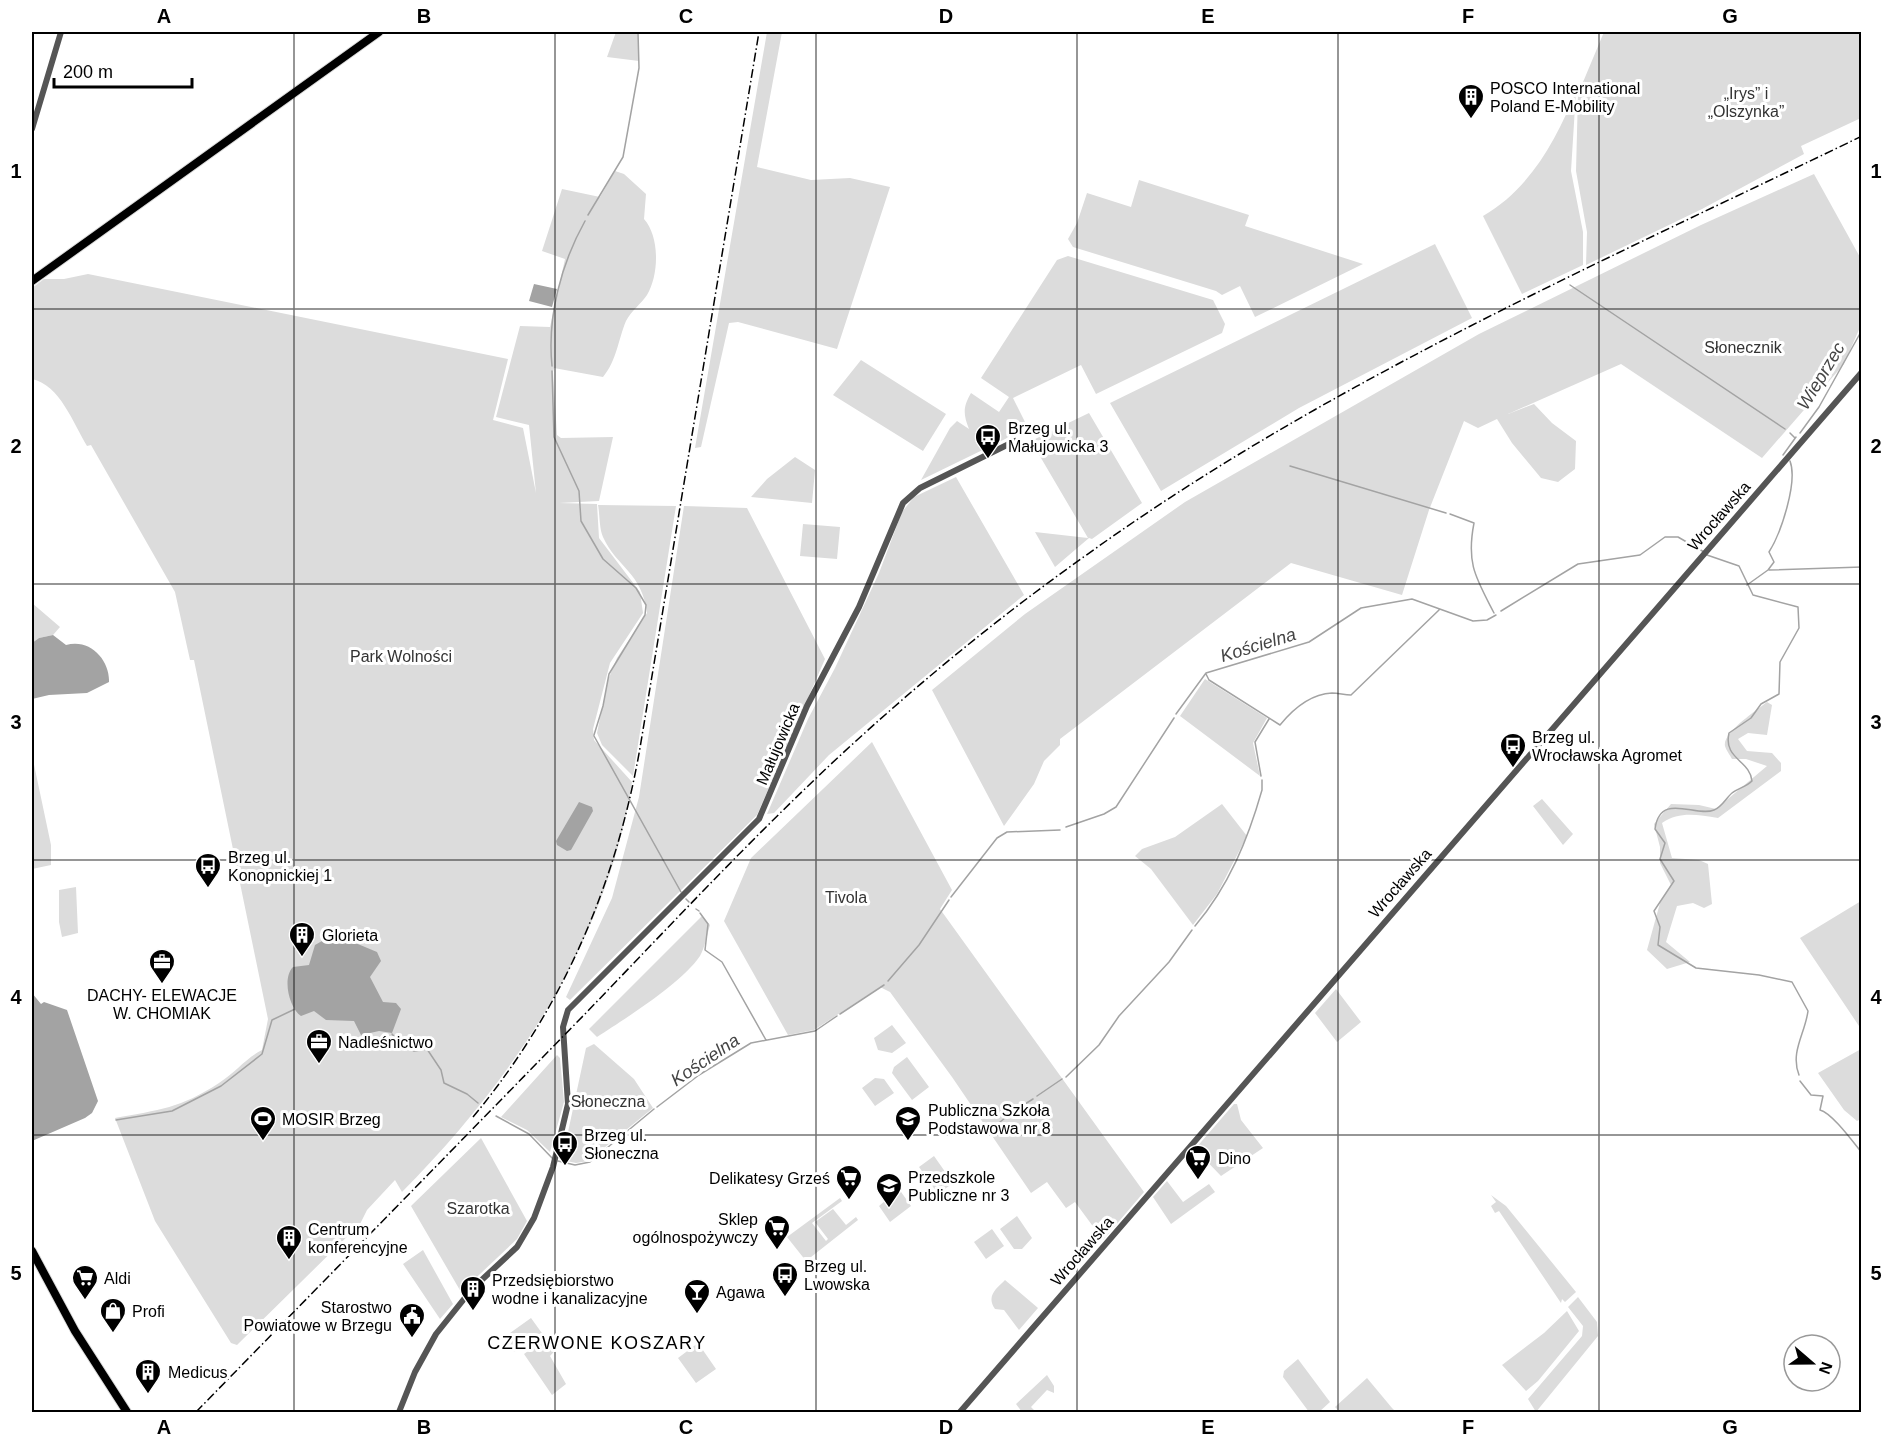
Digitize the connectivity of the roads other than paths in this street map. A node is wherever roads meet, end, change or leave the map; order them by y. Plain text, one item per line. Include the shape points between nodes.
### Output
1 (62, 32) edge
2 (379, 32) edge
3 (32, 129) edge
4 (32, 281) edge
5 (1862, 372) edge
6 (1015, 441) dead end
7 (32, 1251) edge
8 (32, 1261) edge
9 (75, 1331) junction
10 (127, 1413) edge
11 (399, 1413) edge
12 (960, 1413) edge

1 - 3 street
2 - 4 main road
5 - 12 street, Wrocławska
6 - 11 street, Małujowicka via 920,488 903,503 859,607 800,722 763,812 750,830 568,1010 563,1026 568,1104 555,1159 524,1239 472,1289 440,1328 419,1363
7 - 9 main road
8 - 9 main road via 52,1302
9 - 10 main road

